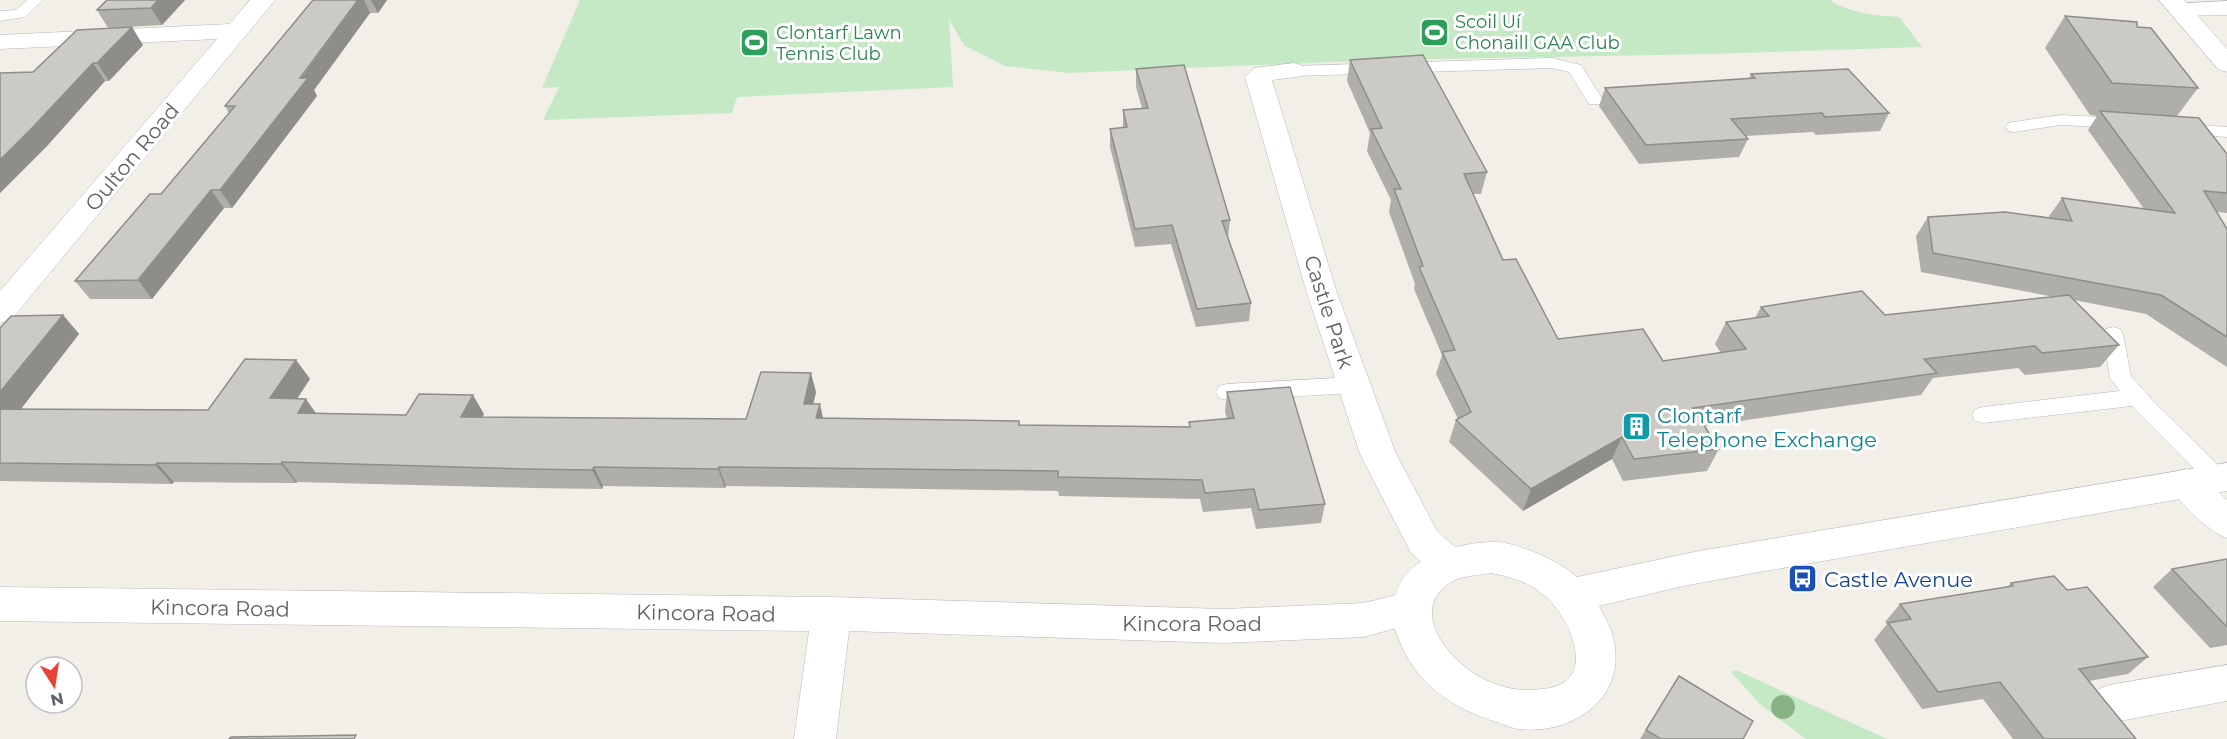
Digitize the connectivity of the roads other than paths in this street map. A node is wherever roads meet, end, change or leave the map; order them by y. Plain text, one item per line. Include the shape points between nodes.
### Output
1 (36, 0) edge
2 (263, 0) edge
3 (2175, 5) edge
4 (2227, 8) edge
5 (0, 16) edge
6 (235, 31) junction
7 (0, 42) edge
8 (2227, 64) edge
9 (1294, 71) joint
10 (1595, 100) dead end
11 (2144, 125) edge
12 (2168, 127) edge
13 (2014, 128) dead end
14 (2227, 132) edge
15 (0, 312) edge
16 (2113, 334) dead end
17 (1354, 385) junction
18 (1227, 392) edge
19 (2137, 397) junction
20 (1983, 415) dead end
21 (2210, 480) edge
22 (2227, 523) edge
23 (1449, 564) junction
24 (1571, 596) junction
25 (0, 604) edge
26 (1411, 608) junction
27 (831, 614) junction
28 (2227, 683) edge
29 (2109, 704) edge
30 (1494, 725) edge
31 (815, 739) edge

1 - 5 lane via 20,14
2 - 6 street, Oulton Road
3 - 4 street
3 - 8 street
6 - 7 street
6 - 15 street, Oulton Road
9 - 10 lane via 1552,63 1575,68
9 - 17 street, Castle Park via 1263,73 1258,77 1321,290
11 - 13 lane via 2061,120
12 - 14 lane
16 - 19 lane via 2121,378
17 - 18 lane
17 - 23 street, Castle Park via 1378,454 1424,542
19 - 20 lane
19 - 21 lane
21 - 22 street
21 - 24 street via 1665,573
23 - 24 street via 1491,557 1518,562 1543,573
23 - 26 street via 1426,579
24 - 30 street via 1590,623 1596,644 1592,678 1585,690 1550,712
25 - 27 street, Kincora Road
26 - 27 street, Kincora Road via 1364,620 1224,626
26 - 30 street via 1410,628 1430,671
27 - 31 street
28 - 29 street

